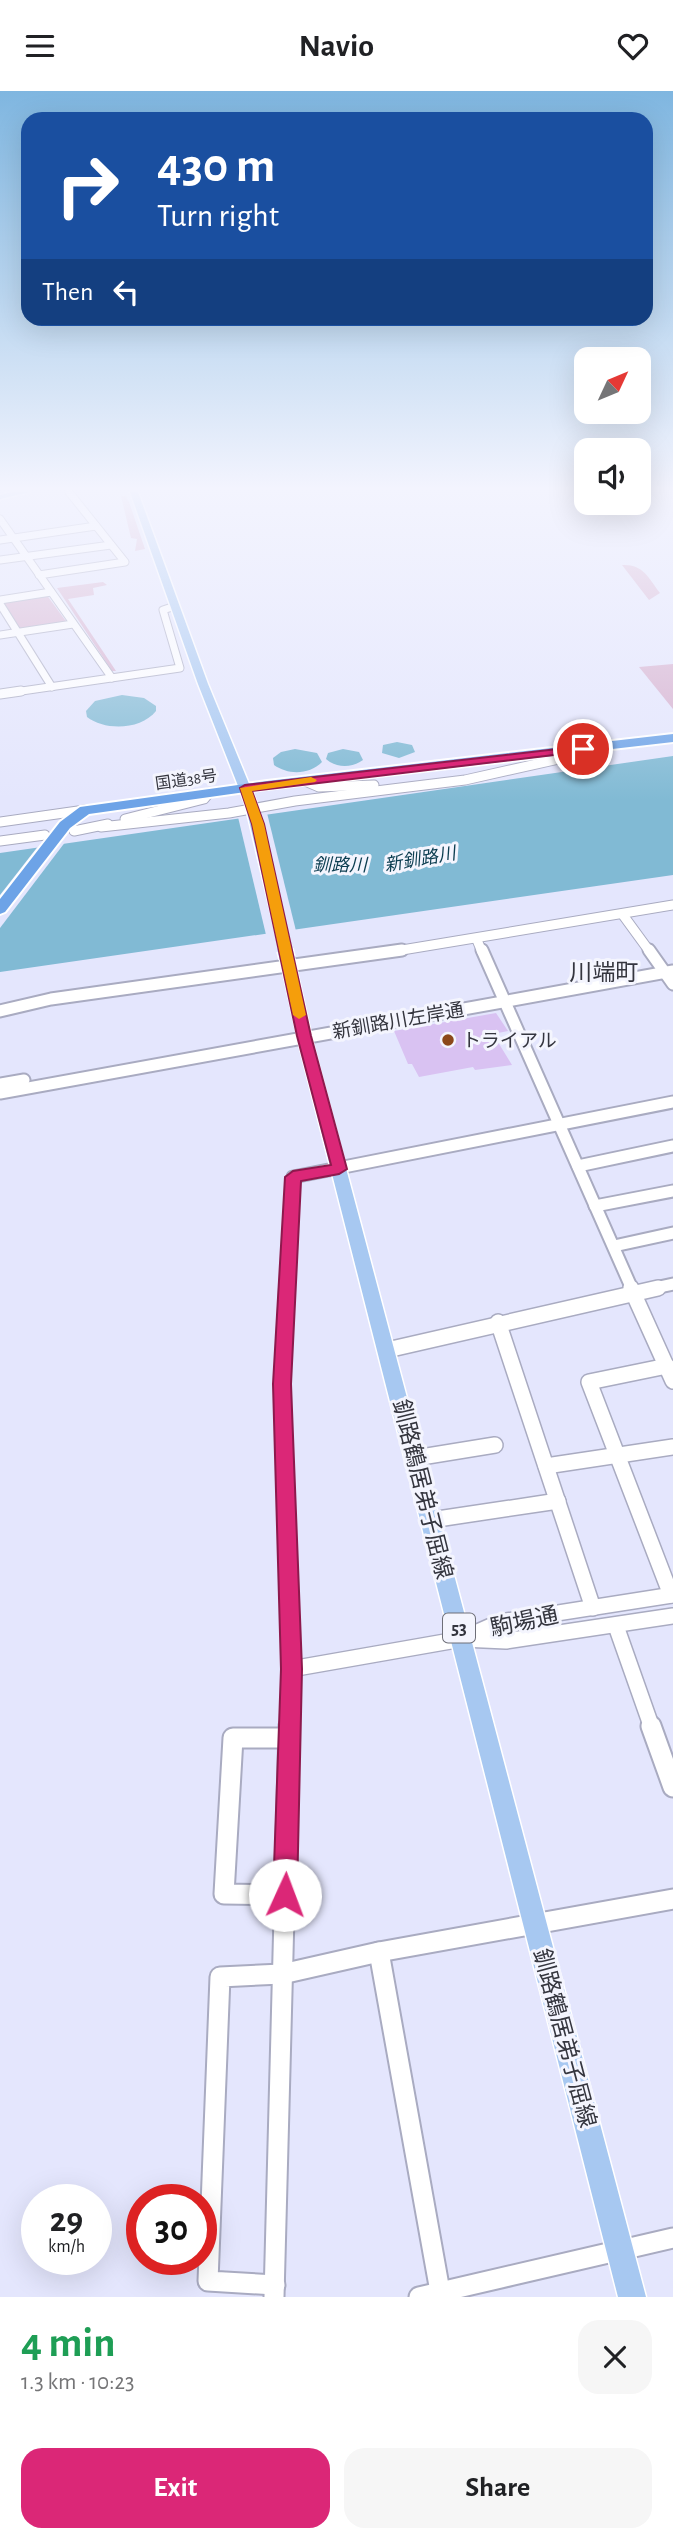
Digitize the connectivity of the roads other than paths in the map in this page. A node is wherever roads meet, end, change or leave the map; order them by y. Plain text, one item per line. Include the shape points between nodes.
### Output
1 (36, 595) edge
2 (53, 595) edge
3 (171, 595) edge
4 (0, 602) edge
5 (175, 606) junction
6 (73, 624) junction
7 (19, 632) junction
8 (0, 635) edge
9 (112, 678) junction
10 (52, 687) junction
11 (0, 694) edge
12 (673, 738) edge
13 (583, 749) junction
14 (305, 781) junction
15 (437, 784) junction
16 (209, 793) junction
17 (248, 795) junction
18 (85, 810) junction
19 (0, 816) edge
20 (41, 817) junction
21 (0, 824) edge
22 (101, 827) junction
23 (74, 831) dead end
24 (52, 835) junction
25 (0, 841) edge
26 (673, 905) edge
27 (0, 909) edge
28 (624, 915) junction
29 (477, 940) junction
30 (288, 963) junction
31 (668, 972) edge
32 (673, 984) edge
33 (507, 1002) junction
34 (0, 1011) edge
35 (304, 1036) junction
36 (191, 1057) junction
37 (0, 1084) edge
38 (0, 1093) edge
39 (673, 1102) edge
40 (560, 1125) junction
41 (673, 1146) edge
42 (578, 1166) junction
43 (339, 1169) junction
44 (673, 1191) edge
45 (595, 1206) junction
46 (673, 1233) edge
47 (614, 1246) junction
48 (673, 1284) edge
49 (636, 1293) junction
50 (498, 1322) junction
51 (387, 1350) junction
52 (667, 1366) junction
53 (673, 1381) edge
54 (495, 1445) dead end
55 (673, 1447) edge
56 (618, 1455) junction
57 (415, 1458) junction
58 (546, 1466) junction
59 (558, 1501) junction
60 (431, 1520) junction
61 (672, 1595) edge
62 (593, 1608) junction
63 (673, 1616) edge
64 (616, 1626) junction
65 (462, 1639) junction
66 (291, 1669) junction
67 (289, 1738) junction
68 (673, 1787) edge
69 (285, 1895) junction
70 (673, 1899) edge
71 (535, 1924) junction
72 (379, 1952) junction
73 (282, 1974) junction
74 (673, 2238) edge
75 (620, 2252) junction
76 (274, 2291) edge
77 (434, 2296) edge
78 (632, 2297) edge

1 - 4 street
2 - 6 street
3 - 5 main road, 53
4 - 7 street
5 - 9 street via 163,610 180,668
5 - 17 main road, 53
6 - 7 street
6 - 9 street
7 - 8 street
7 - 10 street
9 - 10 street
10 - 11 street
12 - 13 highway, 国道38号
13 - 14 highway, 国道38号
13 - 15 street via 568,757
14 - 15 street via 319,787
14 - 17 highway, 国道38号
15 - 22 street
16 - 17 highway, 国道38号
16 - 18 highway, 国道38号
16 - 22 street via 204,799
17 - 30 main road, 釧路鶴居弟子屈線 / 53, bridge
18 - 19 street
18 - 20 street
18 - 24 highway
20 - 21 street
20 - 21 street via 29,823
22 - 23 street
24 - 25 street
24 - 27 highway
26 - 28 street
28 - 29 street
28 - 31 street
29 - 30 street
29 - 33 street
30 - 34 street
30 - 35 main road, 釧路鶴居弟子屈線 / 53
31 - 32 street
31 - 33 street, 新釧路川左岸通
33 - 35 street, 新釧路川左岸通
33 - 40 street
35 - 36 street, 新釧路川左岸通
35 - 43 main road, 釧路鶴居弟子屈線 / 53
36 - 37 street via 178,1053
36 - 38 street, 新釧路川左岸通
39 - 40 street
40 - 42 street
40 - 43 street
41 - 42 street
42 - 45 street
43 - 51 main road, 釧路鶴居弟子屈線 / 53
43 - 66 street via 293,1177 282,1384
44 - 45 street
45 - 47 street
46 - 47 street
47 - 49 street
48 - 49 street
49 - 50 street
49 - 52 street
50 - 51 street
50 - 58 street
51 - 57 main road, 釧路鶴居弟子屈線 / 53
52 - 53 street
52 - 56 street via 589,1382
54 - 57 street
55 - 56 street
56 - 58 street
56 - 61 street
57 - 60 main road, 釧路鶴居弟子屈線 / 53
58 - 59 street
59 - 60 street
59 - 62 street
60 - 65 main road, 釧路鶴居弟子屈線 / 53
61 - 62 street, 駒場通
62 - 65 street, 駒場通 via 500,1622
63 - 64 street, 駒場通
64 - 65 street, 駒場通 via 506,1641
64 - 68 street
65 - 66 street
65 - 71 main road, 釧路鶴居弟子屈線 / 53
66 - 67 street
67 - 69 street
67 - 69 street via 233,1738 223,1894
69 - 73 street
70 - 71 street
71 - 72 street
71 - 75 main road, 釧路鶴居弟子屈線 / 53
72 - 73 street
72 - 77 street
73 - 76 street
73 - 76 street via 220,1977 208,2281
74 - 75 street
75 - 77 street
75 - 78 main road, 釧路鶴居弟子屈線 / 53

